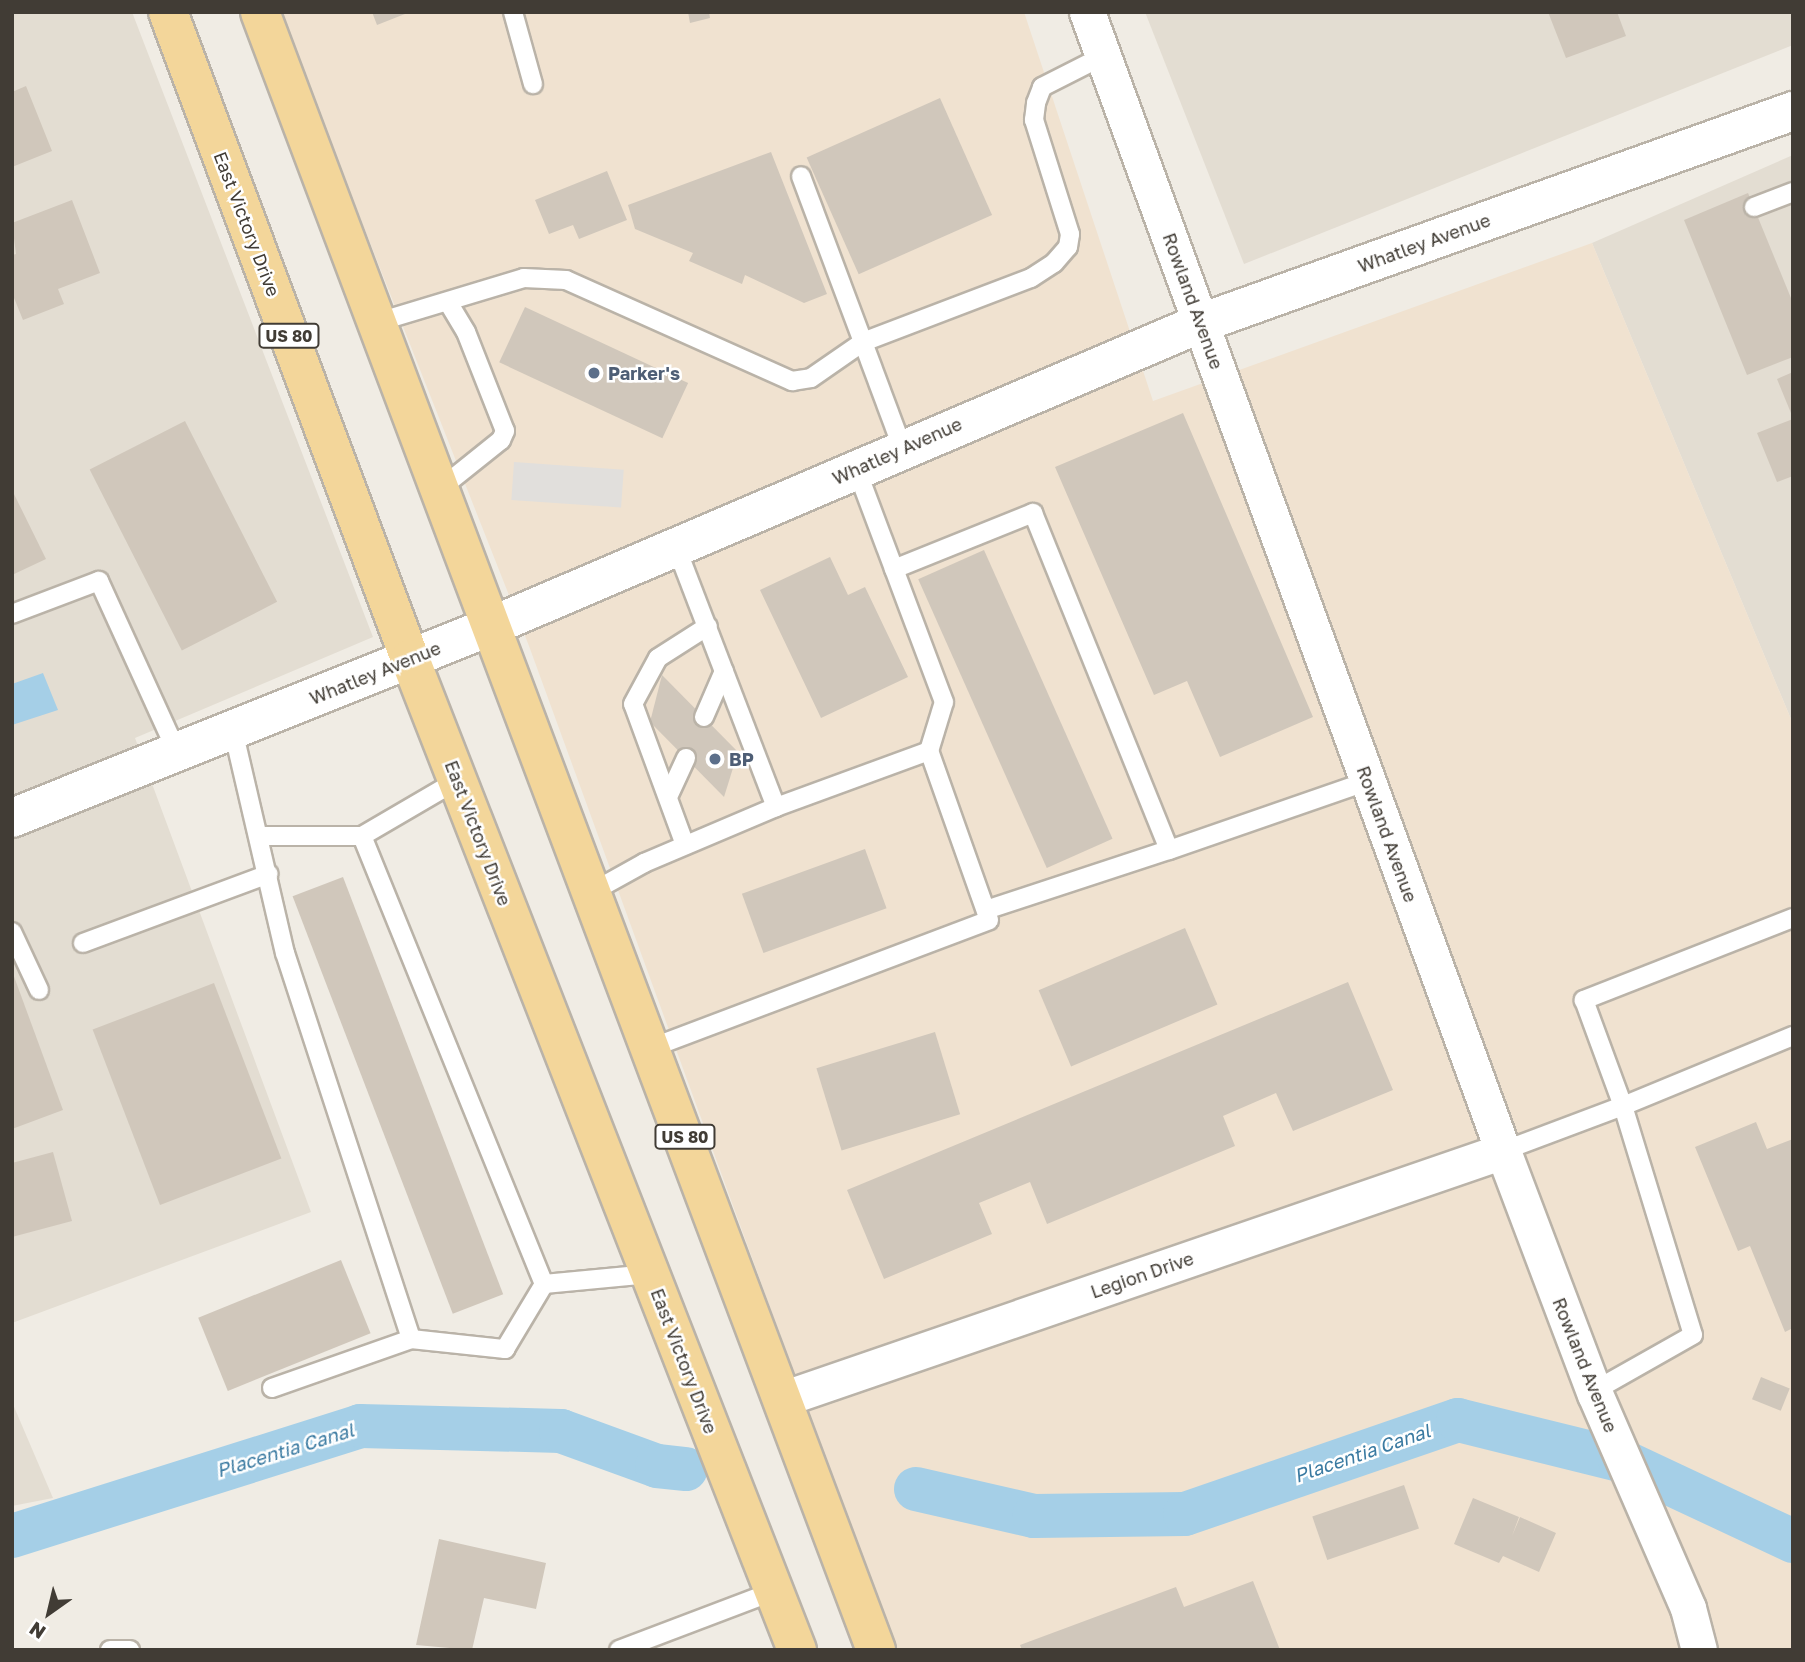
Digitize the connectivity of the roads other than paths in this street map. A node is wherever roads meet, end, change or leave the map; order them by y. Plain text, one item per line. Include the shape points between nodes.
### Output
1 (168, 12) edge
2 (260, 12) edge
3 (513, 12) edge
4 (1087, 12) edge
5 (1103, 57) junction
6 (533, 84) dead end
7 (1793, 111) edge
8 (801, 176) dead end
9 (1793, 192) edge
10 (1754, 207) dead end
11 (448, 302) junction
12 (378, 322) junction
13 (1201, 323) junction
14 (863, 342) junction
15 (902, 447) junction
16 (857, 470) junction
17 (442, 488) junction
18 (676, 547) junction
19 (894, 569) junction
20 (12, 614) edge
21 (494, 625) junction
22 (708, 626) junction
23 (410, 659) junction
24 (724, 671) junction
25 (704, 718) dead end
26 (233, 730) junction
27 (929, 751) junction
28 (177, 752) junction
29 (685, 758) dead end
30 (458, 780) junction
31 (1368, 781) junction
32 (668, 797) junction
33 (776, 807) junction
34 (12, 818) edge
35 (259, 836) junction
36 (362, 836) junction
37 (685, 845) junction
38 (1169, 850) junction
39 (268, 874) junction
40 (592, 892) junction
41 (986, 910) junction
42 (1793, 918) edge
43 (12, 932) edge
44 (83, 943) dead end
45 (39, 990) dead end
46 (1793, 1036) edge
47 (652, 1048) junction
48 (1623, 1107) junction
49 (1503, 1151) junction
50 (650, 1273) junction
51 (544, 1284) junction
52 (411, 1339) junction
53 (272, 1388) dead end
54 (1594, 1392) junction
55 (782, 1399) junction
56 (774, 1591) junction
57 (110, 1650) edge
58 (130, 1650) edge
59 (619, 1650) edge
60 (797, 1650) edge
61 (876, 1650) edge
62 (1699, 1650) edge

1 - 23 main road, East Victory Drive / US 80
2 - 12 main road, US 80
3 - 6 lane
4 - 5 street, Rowland Avenue
5 - 13 street, Rowland Avenue
5 - 14 lane via 1042,87 1036,103 1034,120 1070,234 1068,247 1054,264 1031,278
7 - 13 street, Whatley Avenue
8 - 14 lane
9 - 10 lane
11 - 12 lane
11 - 14 lane via 524,278 566,280 792,381 828,370
11 - 17 lane via 501,413 505,431 501,440
12 - 17 main road, US 80
13 - 15 street, Whatley Avenue
13 - 31 street, Rowland Avenue
14 - 15 lane
15 - 16 street, Whatley Avenue
16 - 18 street, Whatley Avenue
16 - 19 lane
17 - 21 main road, US 80
18 - 21 street, Whatley Avenue
18 - 22 lane
19 - 27 lane via 944,702
19 - 38 lane via 1033,513
20 - 28 lane via 99,581
21 - 23 street, Whatley Avenue
21 - 40 main road, US 80
22 - 24 lane
22 - 32 lane via 658,657 634,704
23 - 26 street, Whatley Avenue
23 - 30 main road, East Victory Drive / US 80
24 - 25 lane
24 - 33 lane
26 - 28 street, Whatley Avenue
26 - 35 lane
27 - 33 lane
27 - 41 lane
28 - 34 street, Whatley Avenue
29 - 32 lane
30 - 36 lane
30 - 50 main road, East Victory Drive / US 80
31 - 38 lane
31 - 49 street, Rowland Avenue
32 - 37 lane
33 - 37 lane
35 - 36 lane
35 - 39 lane
36 - 51 lane
37 - 40 lane
38 - 41 lane
39 - 44 lane
39 - 52 lane via 285,953
40 - 47 main road, US 80
41 - 47 lane via 989,920
42 - 48 lane via 1584,1000
43 - 45 lane
46 - 48 lane
47 - 55 main road, US 80
48 - 49 lane
48 - 54 lane via 1693,1335
49 - 54 street, Rowland Avenue
49 - 55 street, Legion Drive
50 - 51 lane
50 - 56 main road, East Victory Drive / US 80
51 - 52 lane via 505,1349
52 - 53 lane
54 - 62 street, Rowland Avenue via 1688,1608
55 - 61 main road, US 80
56 - 59 lane
56 - 60 main road, East Victory Drive / US 80
57 - 58 lane

